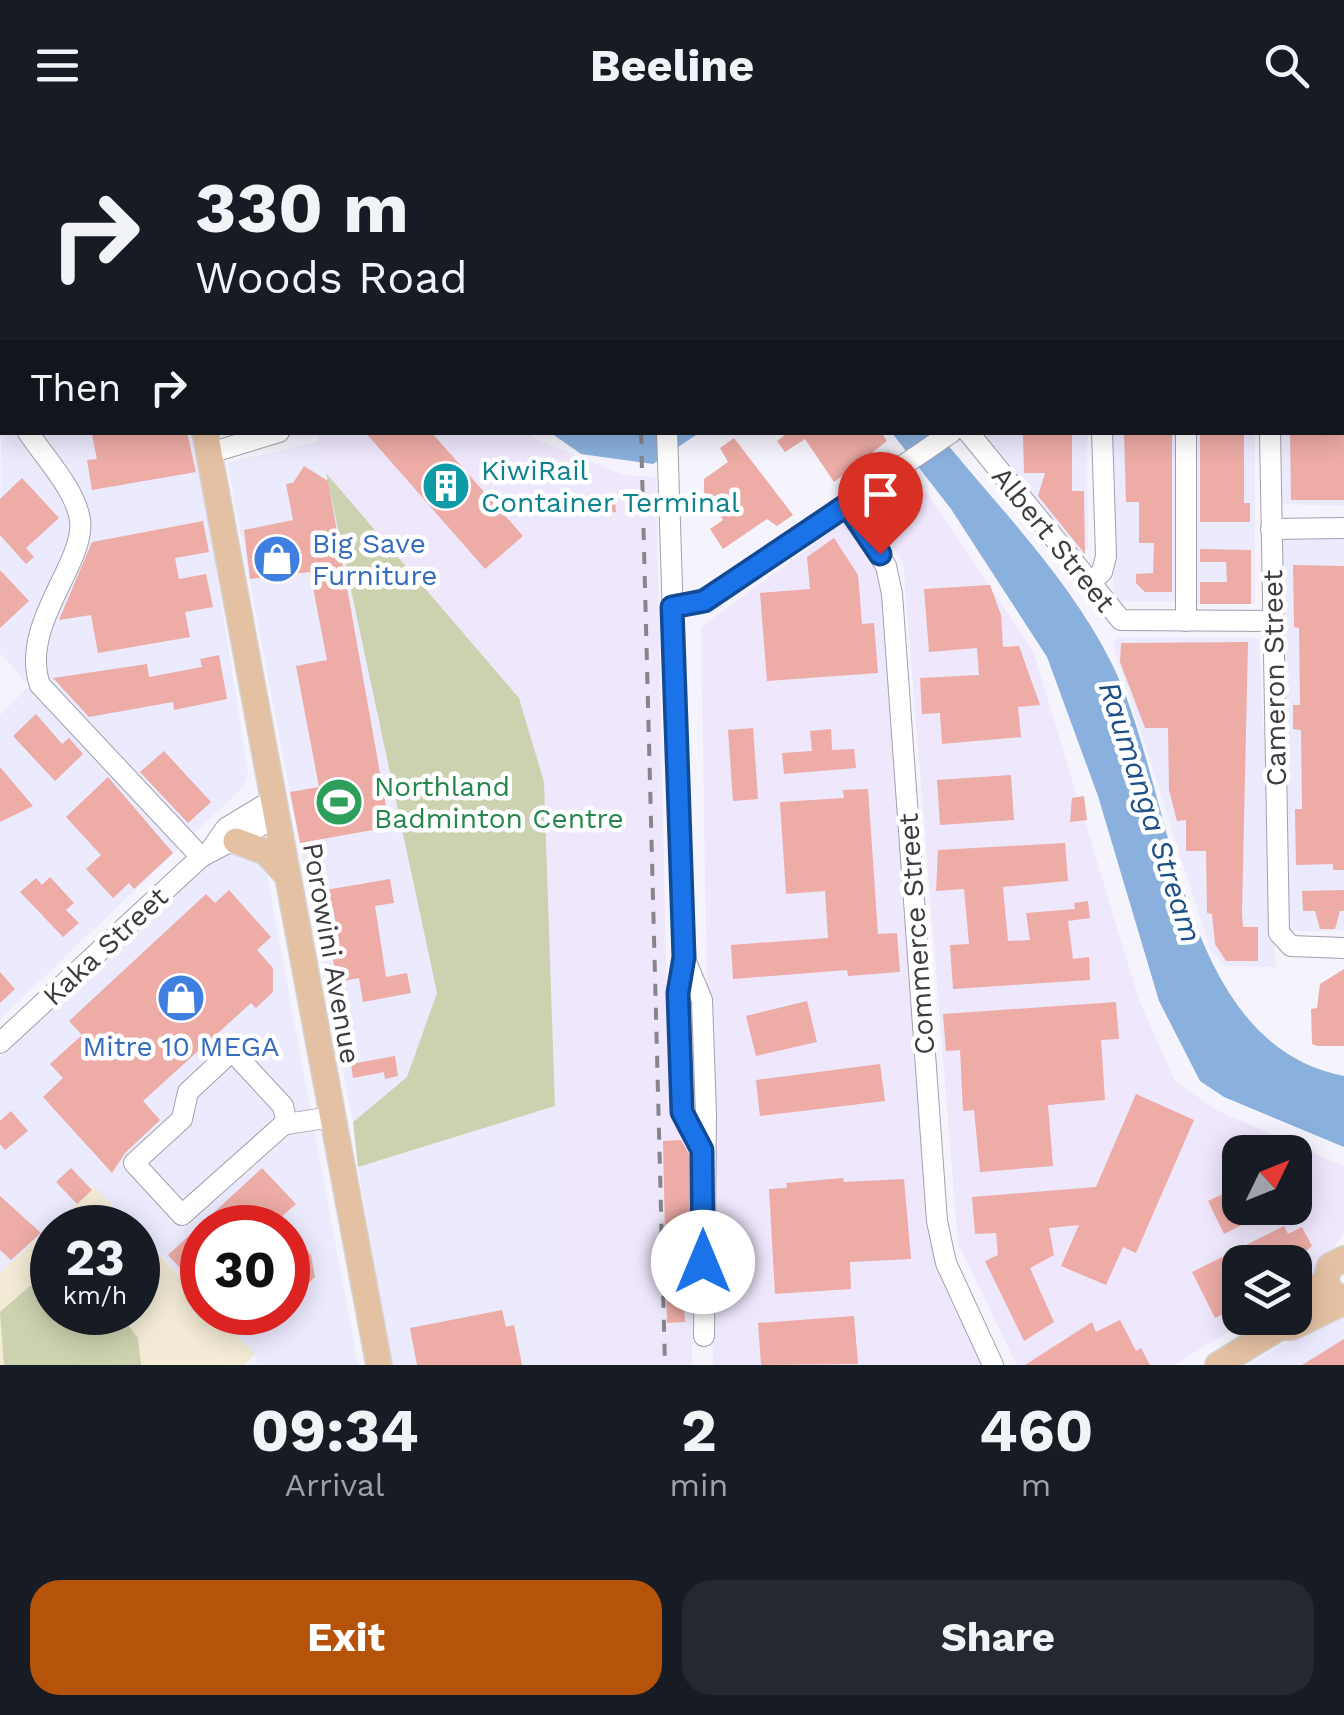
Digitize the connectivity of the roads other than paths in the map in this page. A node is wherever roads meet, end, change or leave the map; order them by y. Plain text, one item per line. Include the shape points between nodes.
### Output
1 (30, 435) edge
2 (260, 435) edge
3 (668, 435) edge
4 (948, 435) edge
5 (970, 435) edge
6 (1102, 435) edge
7 (1186, 435) edge
8 (1270, 435) edge
9 (208, 443) edge
10 (847, 505) junction
11 (1344, 528) edge
12 (1271, 529) junction
13 (1088, 584) junction
14 (672, 607) junction
15 (1186, 621) junction
16 (1272, 621) junction
17 (275, 808) junction
18 (236, 841) junction
19 (206, 854) junction
20 (288, 875) junction
21 (1344, 948) edge
22 (0, 1043) edge
23 (331, 1117) junction
24 (287, 1124) junction
25 (1337, 1262) edge
26 (1312, 1289) edge
27 (1344, 1301) edge
28 (1312, 1317) edge
29 (1261, 1335) edge
30 (704, 1336) dead end
31 (379, 1365) edge
32 (993, 1365) edge
33 (1218, 1365) edge

1 - 19 street via 74,502 81,525 36,650 40,685
2 - 9 street
3 - 14 street
4 - 10 street
5 - 13 street, Albert Street
6 - 13 street via 1106,556 1102,572
7 - 15 street
8 - 12 street, Cameron Street
9 - 17 main road, Porowini Avenue
10 - 14 street via 704,601
10 - 32 street, Commerce Street via 886,566 892,594 940,1242
11 - 12 street
12 - 16 street, Cameron Street
13 - 15 street, Albert Street via 1121,620
14 - 30 street via 684,957 678,993 682,1112 702,1150
15 - 16 street, Albert Street
16 - 21 street, Cameron Street via 1281,938 1291,946
17 - 18 street, Kaka Street
17 - 19 street, Kaka Street via 226,828
17 - 20 main road, Porowini Avenue
18 - 19 street, Kaka Street
18 - 20 main road via 266,852
19 - 22 street, Kaka Street
20 - 23 main road, Porowini Avenue
23 - 24 street
23 - 31 main road, Porowini Avenue
24 - 24 street via 182,1214 134,1163 182,1119 188,1092 232,1051 283,1106
25 - 26 main road
25 - 27 main road via 1332,1293
27 - 28 main road
29 - 33 main road

